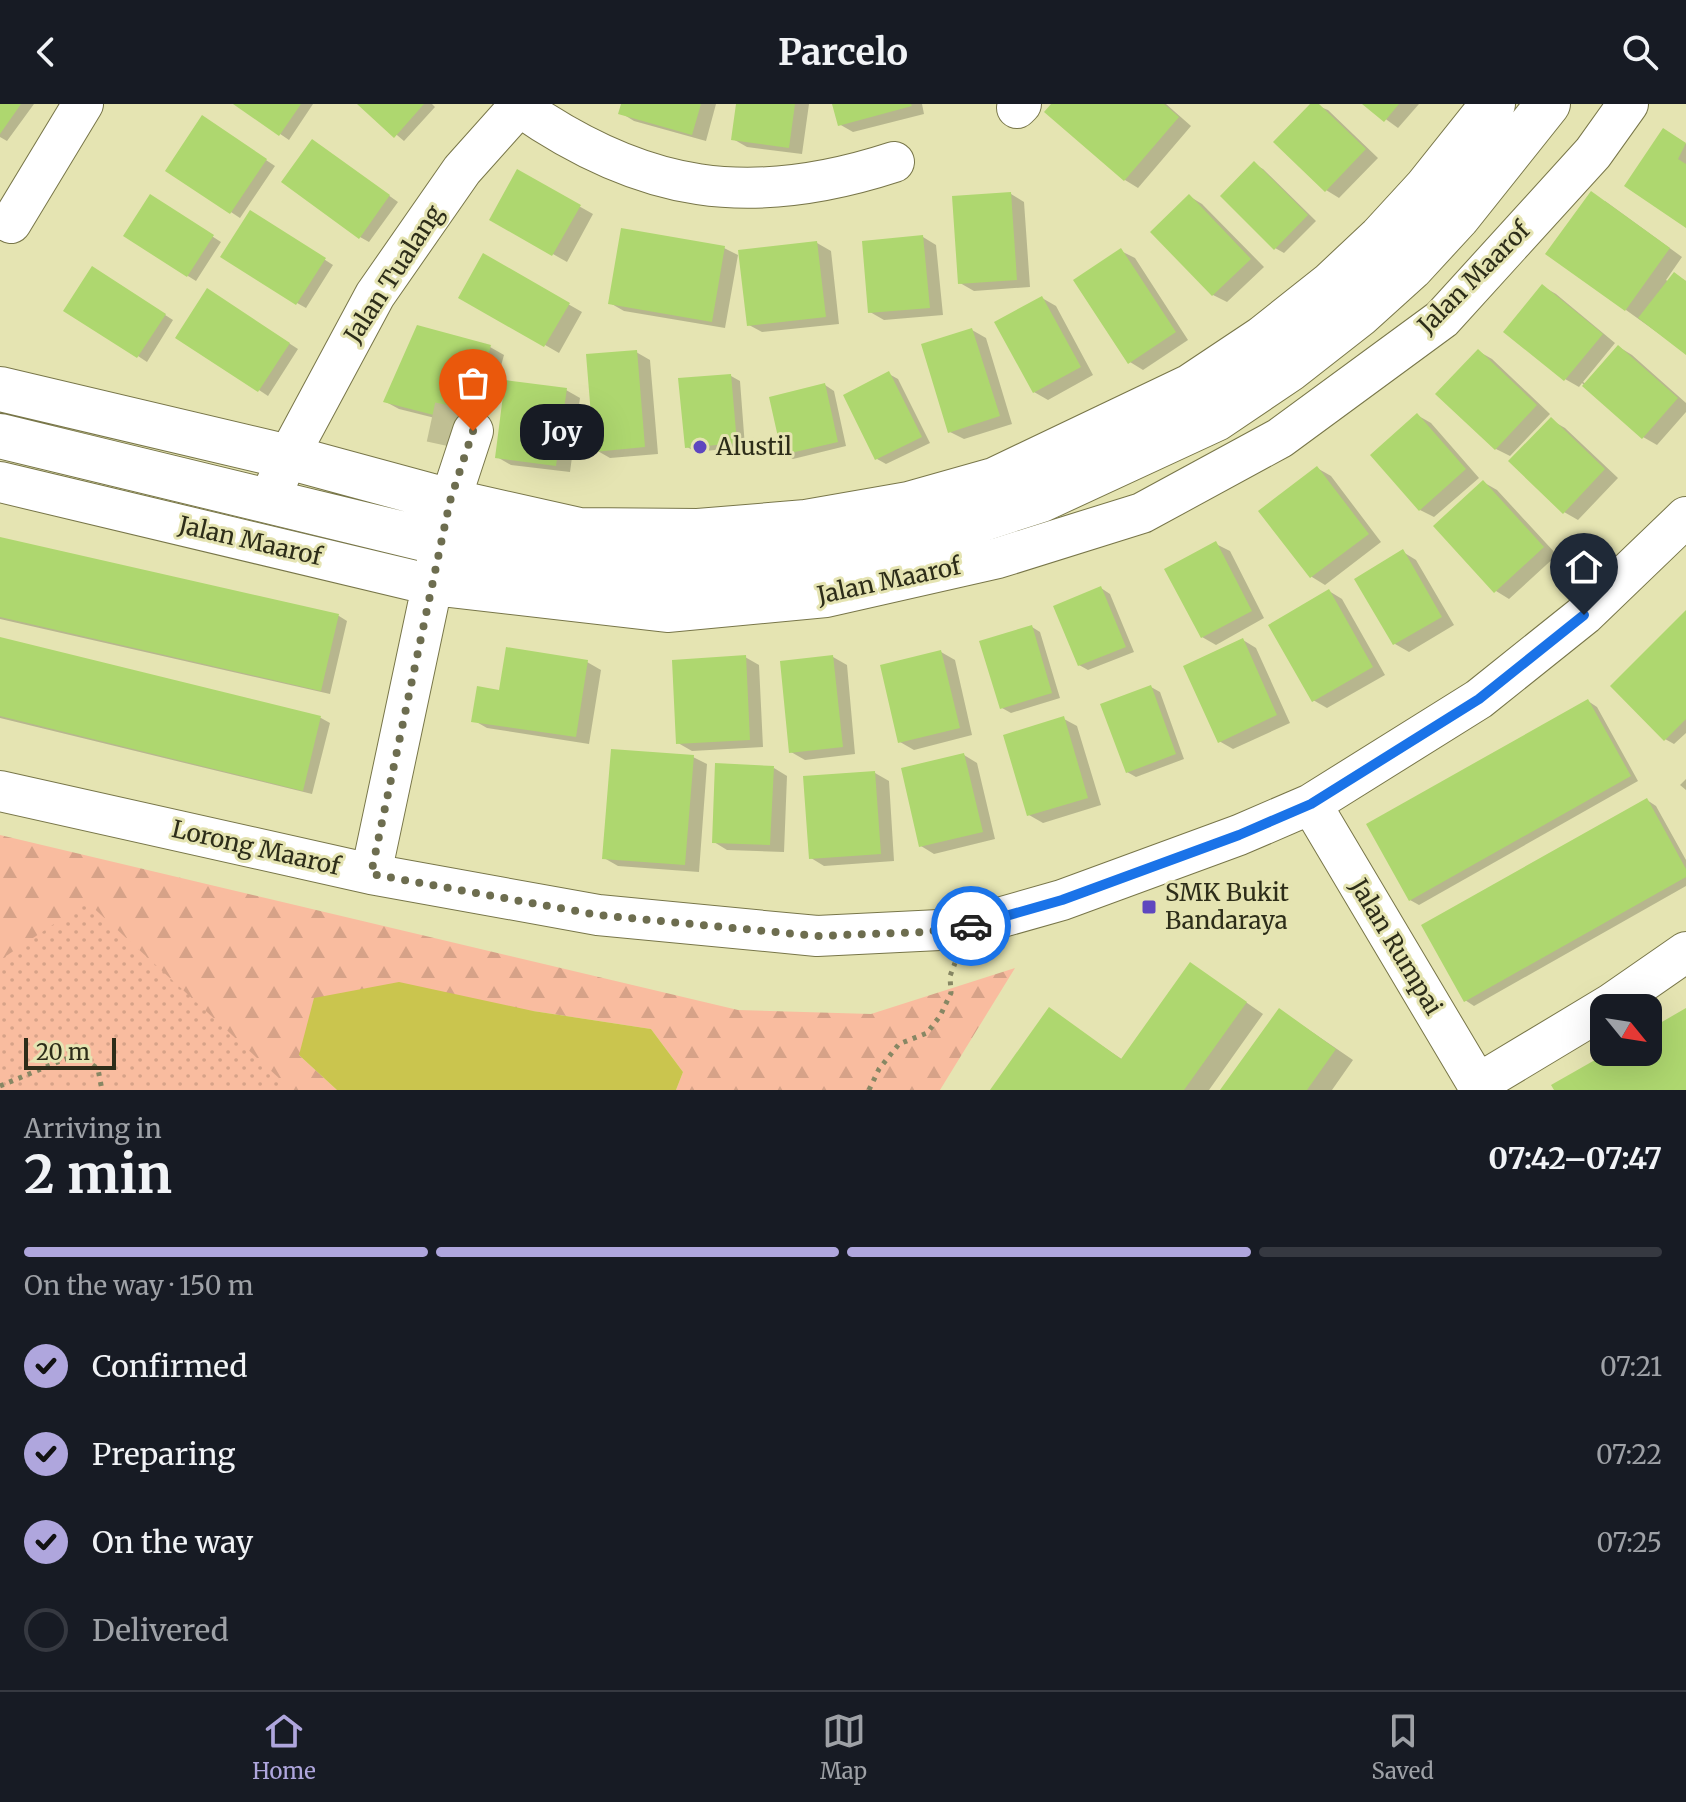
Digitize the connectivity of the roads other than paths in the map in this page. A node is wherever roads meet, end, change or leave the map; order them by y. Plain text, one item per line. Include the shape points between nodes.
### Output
1 (83, 104) edge
2 (1493, 104) edge
3 (1548, 104) edge
4 (1628, 104) edge
5 (520, 105) edge
6 (894, 162) dead end
7 (11, 223) dead end
8 (0, 389) edge
9 (473, 431) dead end
10 (0, 436) edge
11 (288, 457) junction
12 (0, 482) edge
13 (269, 500) junction
14 (1686, 517) edge
15 (446, 522) junction
16 (432, 585) junction
17 (0, 791) edge
18 (1311, 804) junction
19 (371, 874) junction
20 (1686, 952) edge
21 (1487, 1081) edge

1 - 7 street
2 - 15 main road, Jalan Maarof via 1381,237 1263,338 1191,386 994,480 909,504 806,522 698,531
3 - 15 main road, Jalan Maarof via 1411,268 1290,369 1216,419 1041,500 922,539 809,561 700,571 585,571
4 - 16 street, Jalan Maarof via 1593,153 1442,319 1280,438 1142,513 998,558 826,597 667,612
5 - 6 street, Jalan Tualang via 594,153 677,181 765,189 852,176
5 - 11 street, Jalan Tualang via 462,170 375,295
8 - 11 main road, Jalan Maarof
9 - 15 street
10 - 13 main road, Jalan Maarof
11 - 13 street, Jalan Tualang
11 - 15 main road, Jalan Maarof
12 - 16 street, Jalan Maarof
13 - 15 main road, Jalan Maarof
14 - 18 street, Lorong Maarof via 1584,615 1479,699
15 - 16 street
16 - 19 street
17 - 19 street, Lorong Maarof
18 - 19 street, Lorong Maarof via 1062,900 960,929 817,936 598,915
18 - 21 street, Jalan Rumpai
20 - 21 street

